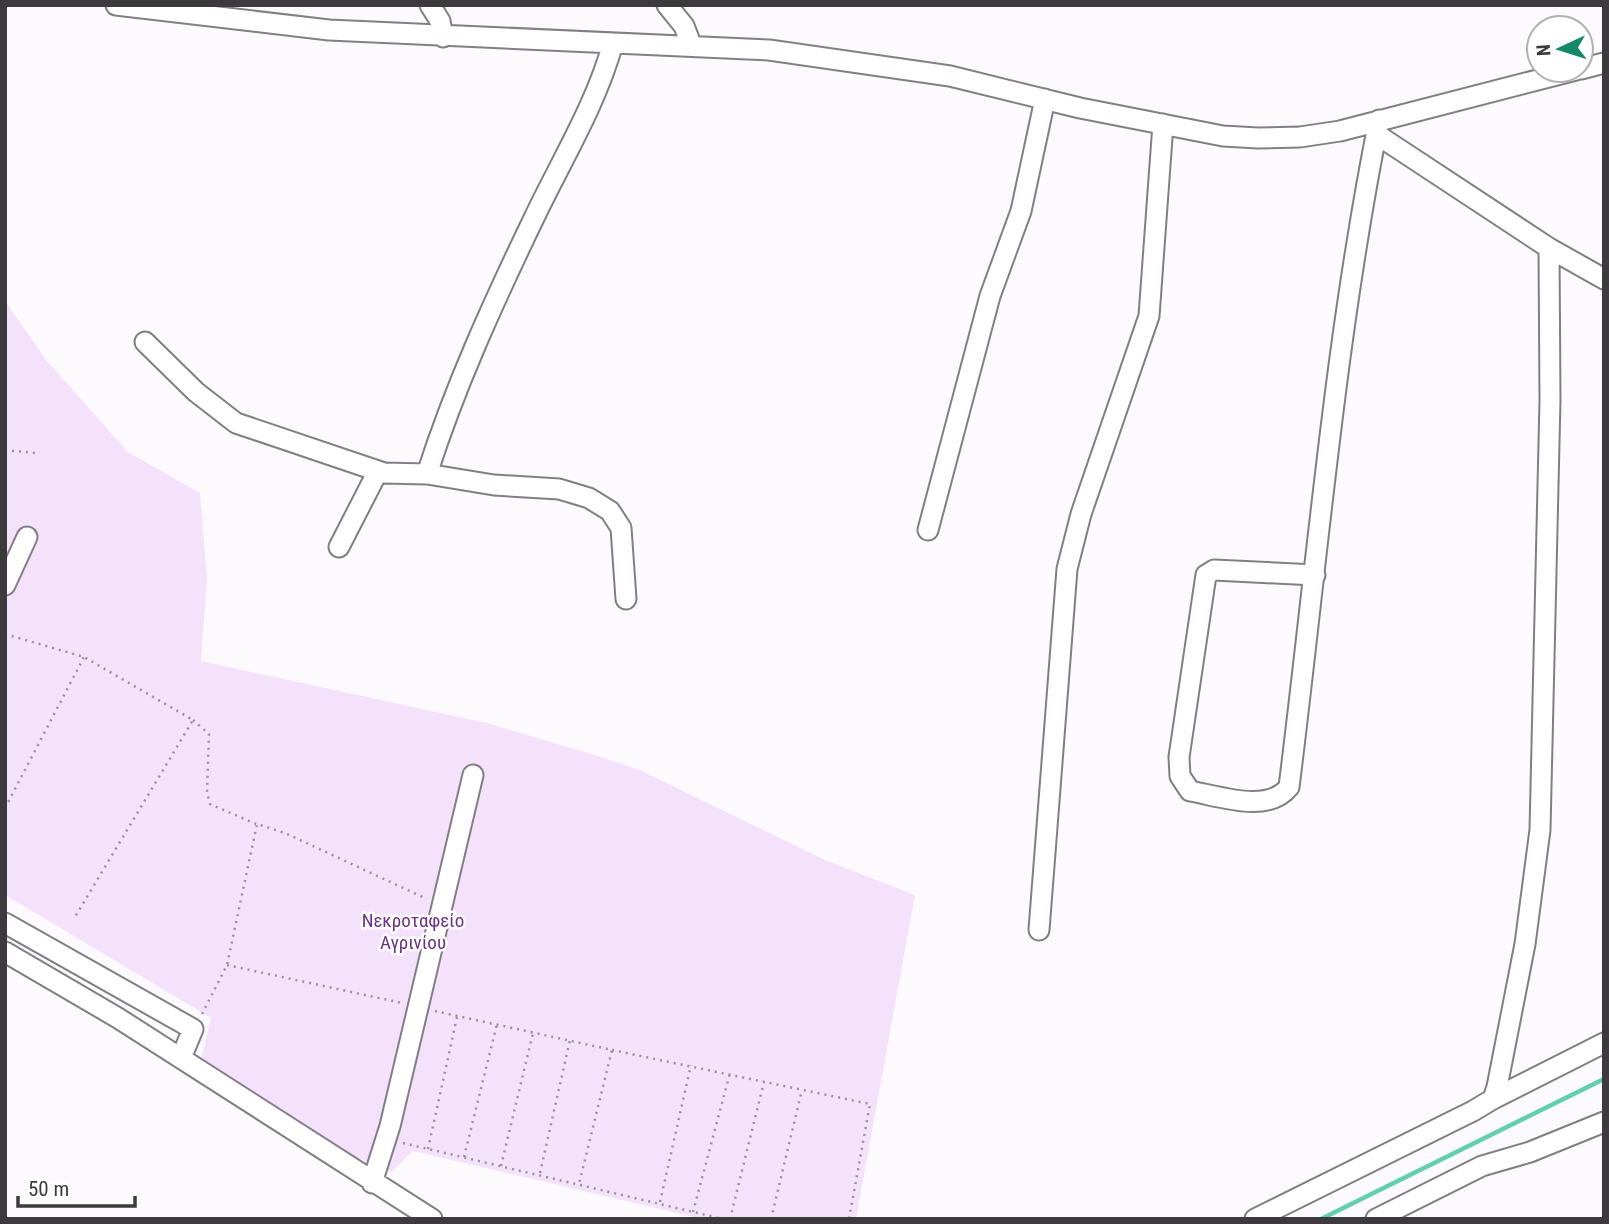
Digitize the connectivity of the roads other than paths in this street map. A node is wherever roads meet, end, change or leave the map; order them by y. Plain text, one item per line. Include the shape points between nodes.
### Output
1 (116, 5) edge
2 (430, 5) edge
3 (667, 5) edge
4 (443, 37) junction
5 (613, 43) junction
6 (691, 44) junction
7 (1527, 84) edge
8 (1045, 99) junction
9 (1163, 124) junction
10 (1377, 127) junction
11 (1549, 248) junction
12 (1604, 279) edge
13 (145, 342) dead end
14 (378, 471) junction
15 (426, 474) junction
16 (928, 530) dead end
17 (27, 537) dead end
18 (339, 547) dead end
19 (1315, 575) junction
20 (5, 585) edge
21 (626, 599) dead end
22 (473, 775) dead end
23 (5, 923) edge
24 (1039, 930) dead end
25 (5, 952) edge
26 (1604, 1043) edge
27 (181, 1058) junction
28 (1493, 1099) junction
29 (1604, 1122) edge
30 (372, 1183) junction
31 (432, 1219) edge
32 (1255, 1219) edge
33 (1376, 1219) edge

1 - 4 street via 309,29
2 - 4 street
3 - 6 street
4 - 5 street
5 - 6 street
5 - 15 street via 601,79 449,405
6 - 8 street via 860,61
7 - 10 street
8 - 9 street
8 - 16 street via 1021,211 990,296
9 - 10 street via 1223,136 1300,137
9 - 24 street via 1149,316 1081,514 1067,569
10 - 11 street
10 - 19 street via 1340,361
11 - 12 street
11 - 28 street via 1540,830 1525,944
13 - 14 street via 236,423
14 - 15 street
14 - 18 street
15 - 21 street via 569,491 599,504 621,528
17 - 20 street
19 - 19 street via 1289,787 1273,800 1249,801 1190,791 1180,776 1179,757 1206,575 1214,570
22 - 30 street
23 - 27 street via 193,1029
25 - 27 street
26 - 28 street
27 - 30 street
28 - 32 street
29 - 33 street via 1482,1166
30 - 31 street

